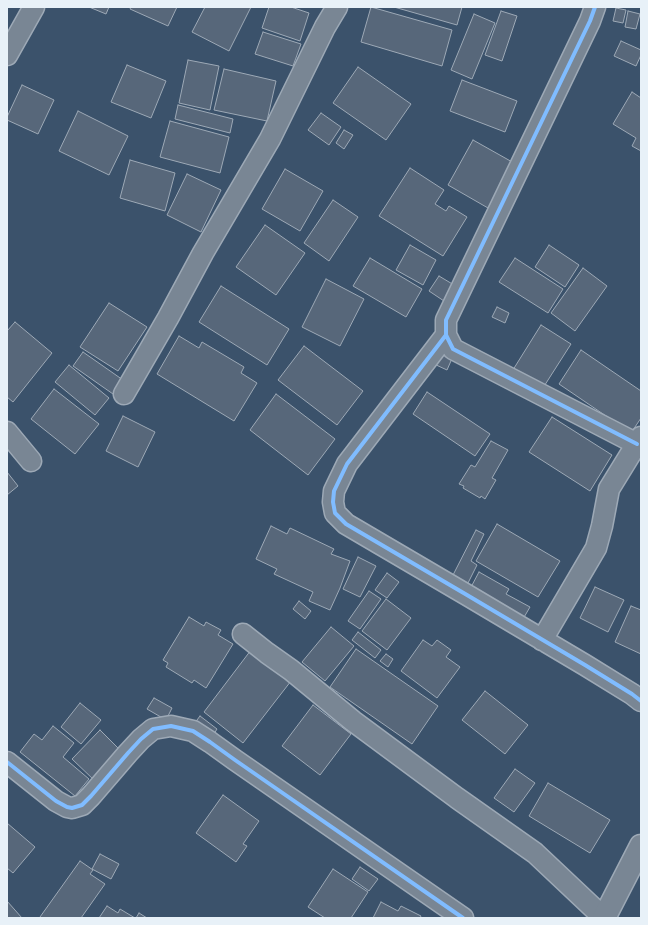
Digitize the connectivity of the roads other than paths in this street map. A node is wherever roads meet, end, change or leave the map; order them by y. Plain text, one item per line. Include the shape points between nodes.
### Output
1 (34, 7) edge
2 (338, 7) edge
3 (595, 7) edge
4 (7, 55) edge
5 (446, 335) junction
6 (124, 394) dead end
7 (7, 432) edge
8 (639, 440) edge
9 (31, 461) dead end
10 (243, 634) dead end
11 (542, 640) junction
12 (641, 701) edge
13 (7, 762) edge
14 (641, 846) edge
15 (463, 918) edge
16 (604, 918) edge

1 - 4 street
2 - 6 street via 325,27 270,139
3 - 5 street via 446,320
5 - 8 street via 453,349
5 - 11 street via 347,464 334,491 335,513 346,524
7 - 9 street
8 - 11 street via 609,489 596,548
10 - 16 street via 365,730 535,853
11 - 12 street
13 - 15 street via 56,801 72,808 82,805 153,729 171,726 193,732
14 - 16 street

